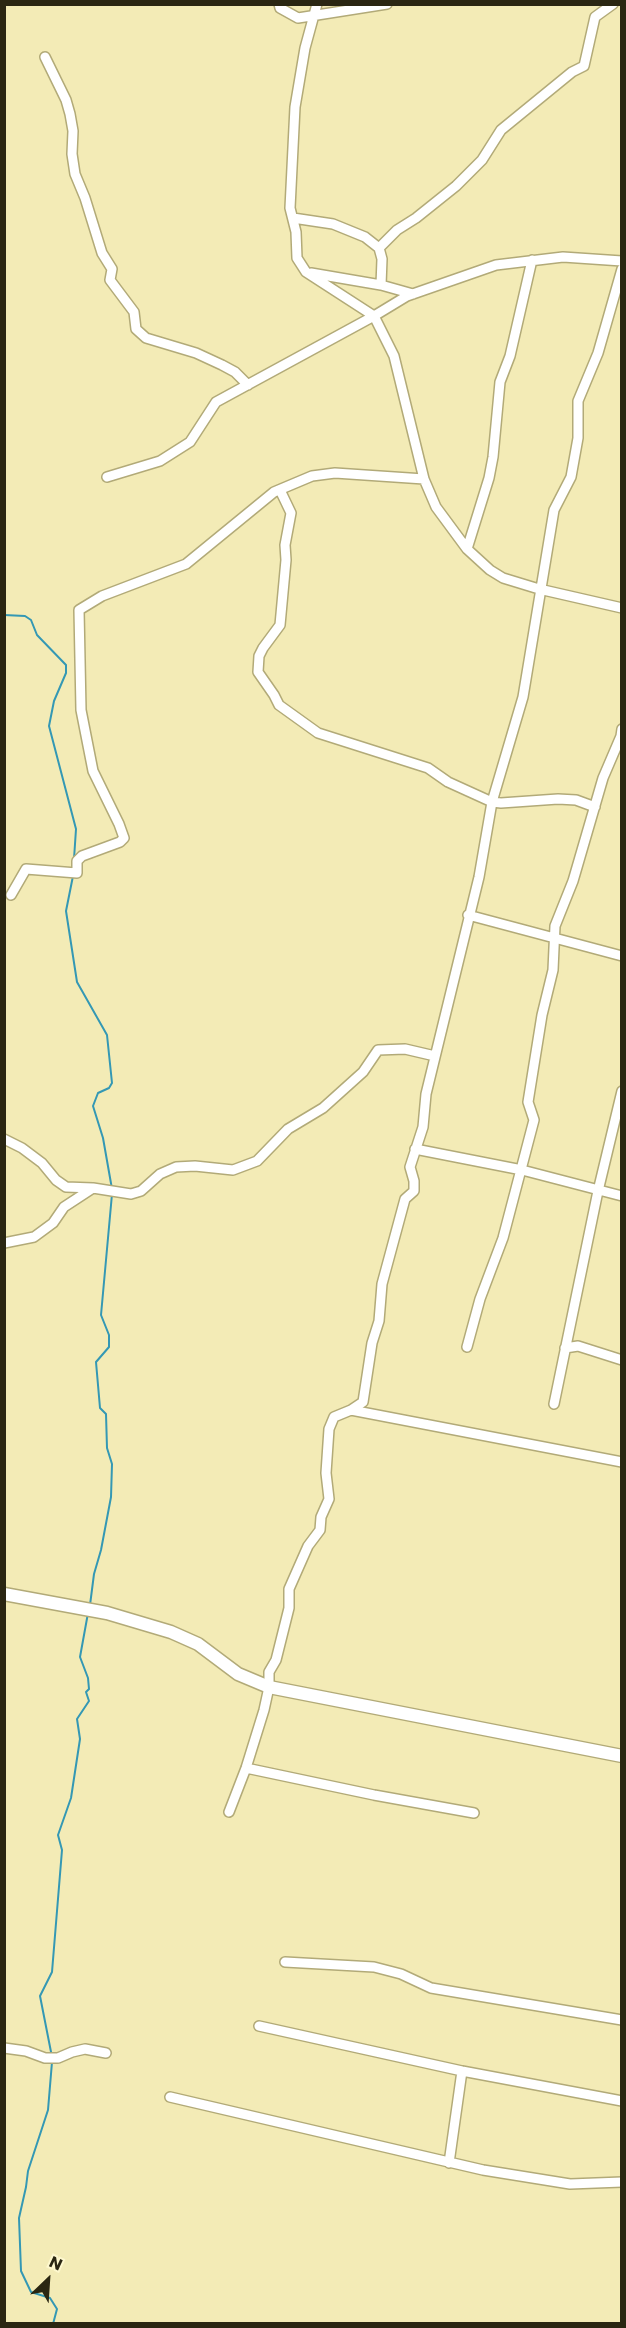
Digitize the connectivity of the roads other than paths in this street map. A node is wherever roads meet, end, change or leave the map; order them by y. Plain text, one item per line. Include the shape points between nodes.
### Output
1 (279, 4) edge
2 (387, 4) edge
3 (613, 4) edge
4 (315, 9) edge
5 (45, 57) dead end
6 (293, 218) junction
7 (379, 248) junction
8 (532, 260) junction
9 (621, 261) edge
10 (621, 269) edge
11 (306, 272) junction
12 (381, 285) junction
13 (413, 294) junction
14 (374, 316) junction
15 (248, 385) junction
16 (107, 477) dead end
17 (424, 479) junction
18 (280, 490) junction
19 (467, 549) junction
20 (539, 589) junction
21 (621, 608) edge
22 (621, 729) edge
23 (492, 802) junction
24 (595, 807) junction
25 (11, 895) dead end
26 (468, 915) junction
27 (555, 939) junction
28 (621, 956) edge
29 (435, 1056) junction
30 (621, 1091) edge
31 (4, 1139) edge
32 (415, 1149) junction
33 (522, 1170) junction
34 (93, 1188) junction
35 (598, 1191) junction
36 (621, 1196) edge
37 (4, 1243) edge
38 (467, 1347) dead end
39 (565, 1348) junction
40 (621, 1359) edge
41 (554, 1404) dead end
42 (351, 1410) junction
43 (621, 1462) edge
44 (4, 1594) edge
45 (269, 1687) junction
46 (621, 1756) edge
47 (246, 1768) junction
48 (229, 1812) dead end
49 (474, 1813) dead end
50 (285, 1962) dead end
51 (621, 2020) edge
52 (259, 2026) dead end
53 (4, 2048) edge
54 (106, 2053) dead end
55 (462, 2072) junction
56 (170, 2097) dead end
57 (621, 2101) edge
58 (449, 2163) junction
59 (621, 2182) edge

1 - 4 street via 297,18
2 - 4 street
3 - 7 street via 595,17 584,66 501,130 482,160 456,186
4 - 6 street via 295,107 290,208
5 - 15 street via 66,100 73,131 75,174 102,253 112,269 110,280 134,312 136,329 146,338 222,365
6 - 7 street via 312,219 352,231
6 - 11 street via 297,258
7 - 12 street
8 - 9 street via 563,257
8 - 13 street via 496,265
8 - 19 street via 510,356 500,382 489,478
10 - 20 street via 598,353 578,401 578,438 571,477 554,510
11 - 12 street
11 - 14 street
12 - 13 street
13 - 14 street
14 - 15 street
14 - 17 street via 394,356
15 - 16 street via 216,402 190,441 180,448 160,461
17 - 18 street via 335,473
17 - 19 street via 436,507
18 - 23 street via 291,513 280,625 262,648 258,672 279,705 318,733 428,768
18 - 25 street via 186,564 102,596 79,610 81,710 93,771 124,838 82,856 73,872 26,869
19 - 20 street via 503,578
20 - 21 street
20 - 23 street via 523,697
22 - 24 street
23 - 24 street via 558,799
23 - 26 street
24 - 27 street via 573,882 555,926
26 - 27 street
26 - 29 street
27 - 28 street
27 - 33 street via 553,970 528,1102 534,1120
29 - 32 street via 423,1127
29 - 34 street via 378,1050 363,1072 323,1108 288,1129 257,1161 233,1170 176,1167 131,1194
30 - 35 street
31 - 34 street via 42,1163 66,1187
32 - 33 street
32 - 42 street via 410,1167 414,1191 405,1199 382,1284 363,1402
33 - 35 street
33 - 38 street
34 - 37 street via 64,1207 53,1223 34,1237
35 - 36 street
35 - 39 street
39 - 40 street via 578,1346
39 - 41 street
42 - 43 street
42 - 45 street via 334,1417 329,1429 329,1499 320,1530 308,1546 289,1589 289,1608 276,1660 269,1672
44 - 45 street via 107,1613 171,1632 198,1644 238,1674
45 - 46 street
45 - 47 street
47 - 48 street
47 - 49 street
50 - 51 street via 374,1967 431,1988
52 - 55 street
53 - 54 street via 45,2058 84,2049
55 - 57 street
55 - 58 street
56 - 58 street
58 - 59 street via 561,2183

